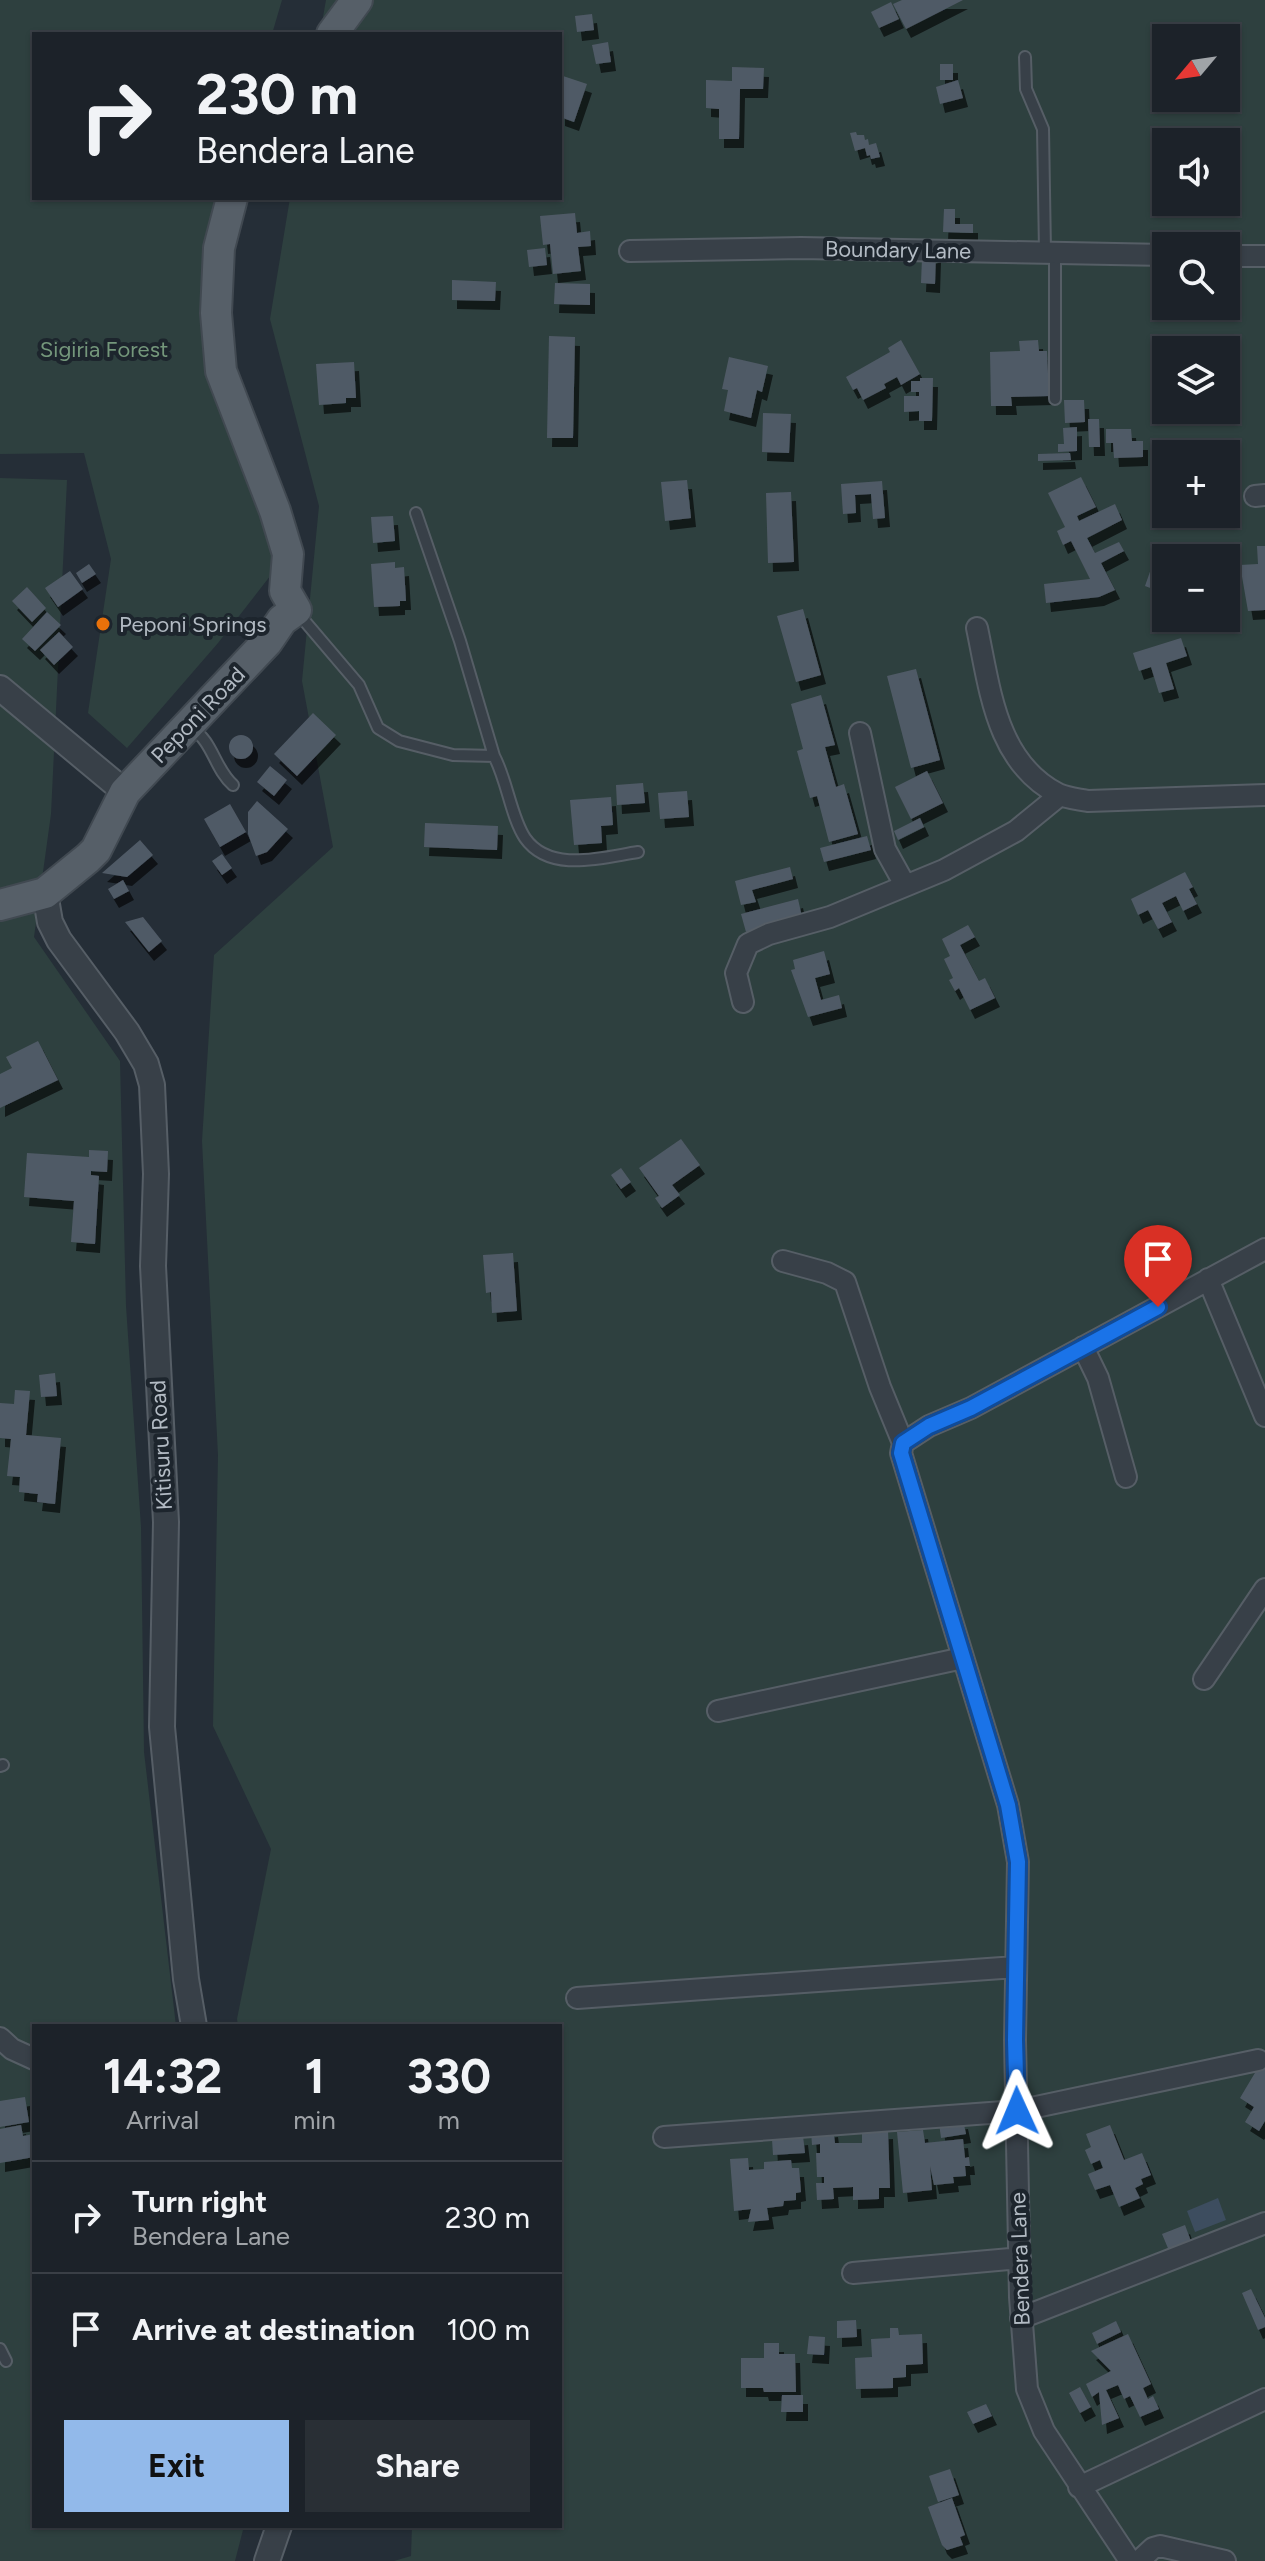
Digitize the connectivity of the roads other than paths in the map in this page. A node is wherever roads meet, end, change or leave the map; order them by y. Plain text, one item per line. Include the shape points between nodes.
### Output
1 (357, 0) edge
2 (333, 32) edge
3 (1025, 57) dead end
4 (231, 200) edge
5 (630, 251) dead end
6 (1050, 252) junction
7 (1152, 255) edge
8 (1240, 256) edge
9 (1265, 256) edge
10 (1055, 399) dead end
11 (416, 513) dead end
12 (296, 610) junction
13 (977, 628) dead end
14 (0, 688) edge
15 (189, 726) junction
16 (860, 733) dead end
17 (494, 756) junction
18 (233, 785) dead end
19 (125, 792) junction
20 (1060, 795) junction
21 (1265, 795) edge
22 (638, 852) dead end
23 (905, 885) junction
24 (45, 893) junction
25 (0, 905) edge
26 (743, 1002) dead end
27 (1265, 1249) edge
28 (783, 1261) dead end
29 (1208, 1279) junction
30 (1083, 1347) junction
31 (1265, 1416) edge
32 (903, 1443) junction
33 (1126, 1477) dead end
34 (1265, 1589) edge
35 (963, 1658) junction
36 (1204, 1679) dead end
37 (718, 1711) dead end
38 (1016, 1967) junction
39 (577, 1998) dead end
40 (194, 2024) edge
41 (0, 2038) edge
42 (32, 2058) edge
43 (1258, 2060) dead end
44 (1017, 2111) junction
45 (664, 2137) dead end
46 (1265, 2223) edge
47 (1020, 2258) junction
48 (853, 2273) dead end
49 (1021, 2318) junction
50 (0, 2349) edge
51 (6, 2361) dead end
52 (1265, 2399) edge
53 (1079, 2487) junction
54 (278, 2528) edge
55 (267, 2561) edge
56 (1130, 2561) edge
57 (1139, 2561) edge
58 (1225, 2561) edge

1 - 2 main road
3 - 6 lane via 1026,89 1043,129
4 - 12 main road via 219,248 216,313 221,371 275,511 288,554 285,591
5 - 6 street, Boundary Lane
6 - 7 street, Boundary Lane
6 - 10 lane
8 - 9 street
11 - 17 lane
12 - 15 main road, Peponi Road
12 - 17 lane via 359,685 378,728 399,741 453,755
13 - 20 street via 997,721 1022,763
14 - 19 street
15 - 18 lane via 205,738
15 - 19 main road, Peponi Road
16 - 23 street via 885,849
17 - 22 lane via 525,838 542,853 568,861
19 - 24 main road, Peponi Road via 96,850
20 - 21 street via 1088,801
20 - 23 street via 1016,831
23 - 26 street via 748,944 736,973
24 - 25 main road, Peponi Road
24 - 40 street, Kitisuru Road via 59,940 127,1032 152,1085 153,1266 166,1522 162,1727
27 - 29 street
28 - 32 street, Bendera Lane via 845,1282
29 - 30 street
29 - 31 street
30 - 32 street
30 - 33 street via 1098,1378
32 - 35 street, Bendera Lane via 902,1458
34 - 36 street
35 - 37 street
35 - 38 street, Bendera Lane via 1008,1805 1018,1862
38 - 39 street
38 - 44 street, Bendera Lane
41 - 42 street
43 - 44 street
44 - 45 street
44 - 47 street, Bendera Lane
46 - 49 street
47 - 48 street
47 - 49 street, Bendera Lane
49 - 53 street, Bendera Lane via 1027,2389 1044,2431
50 - 51 lane
52 - 53 street
53 - 56 street, Bendera Lane
54 - 55 street
57 - 58 street via 1160,2546

